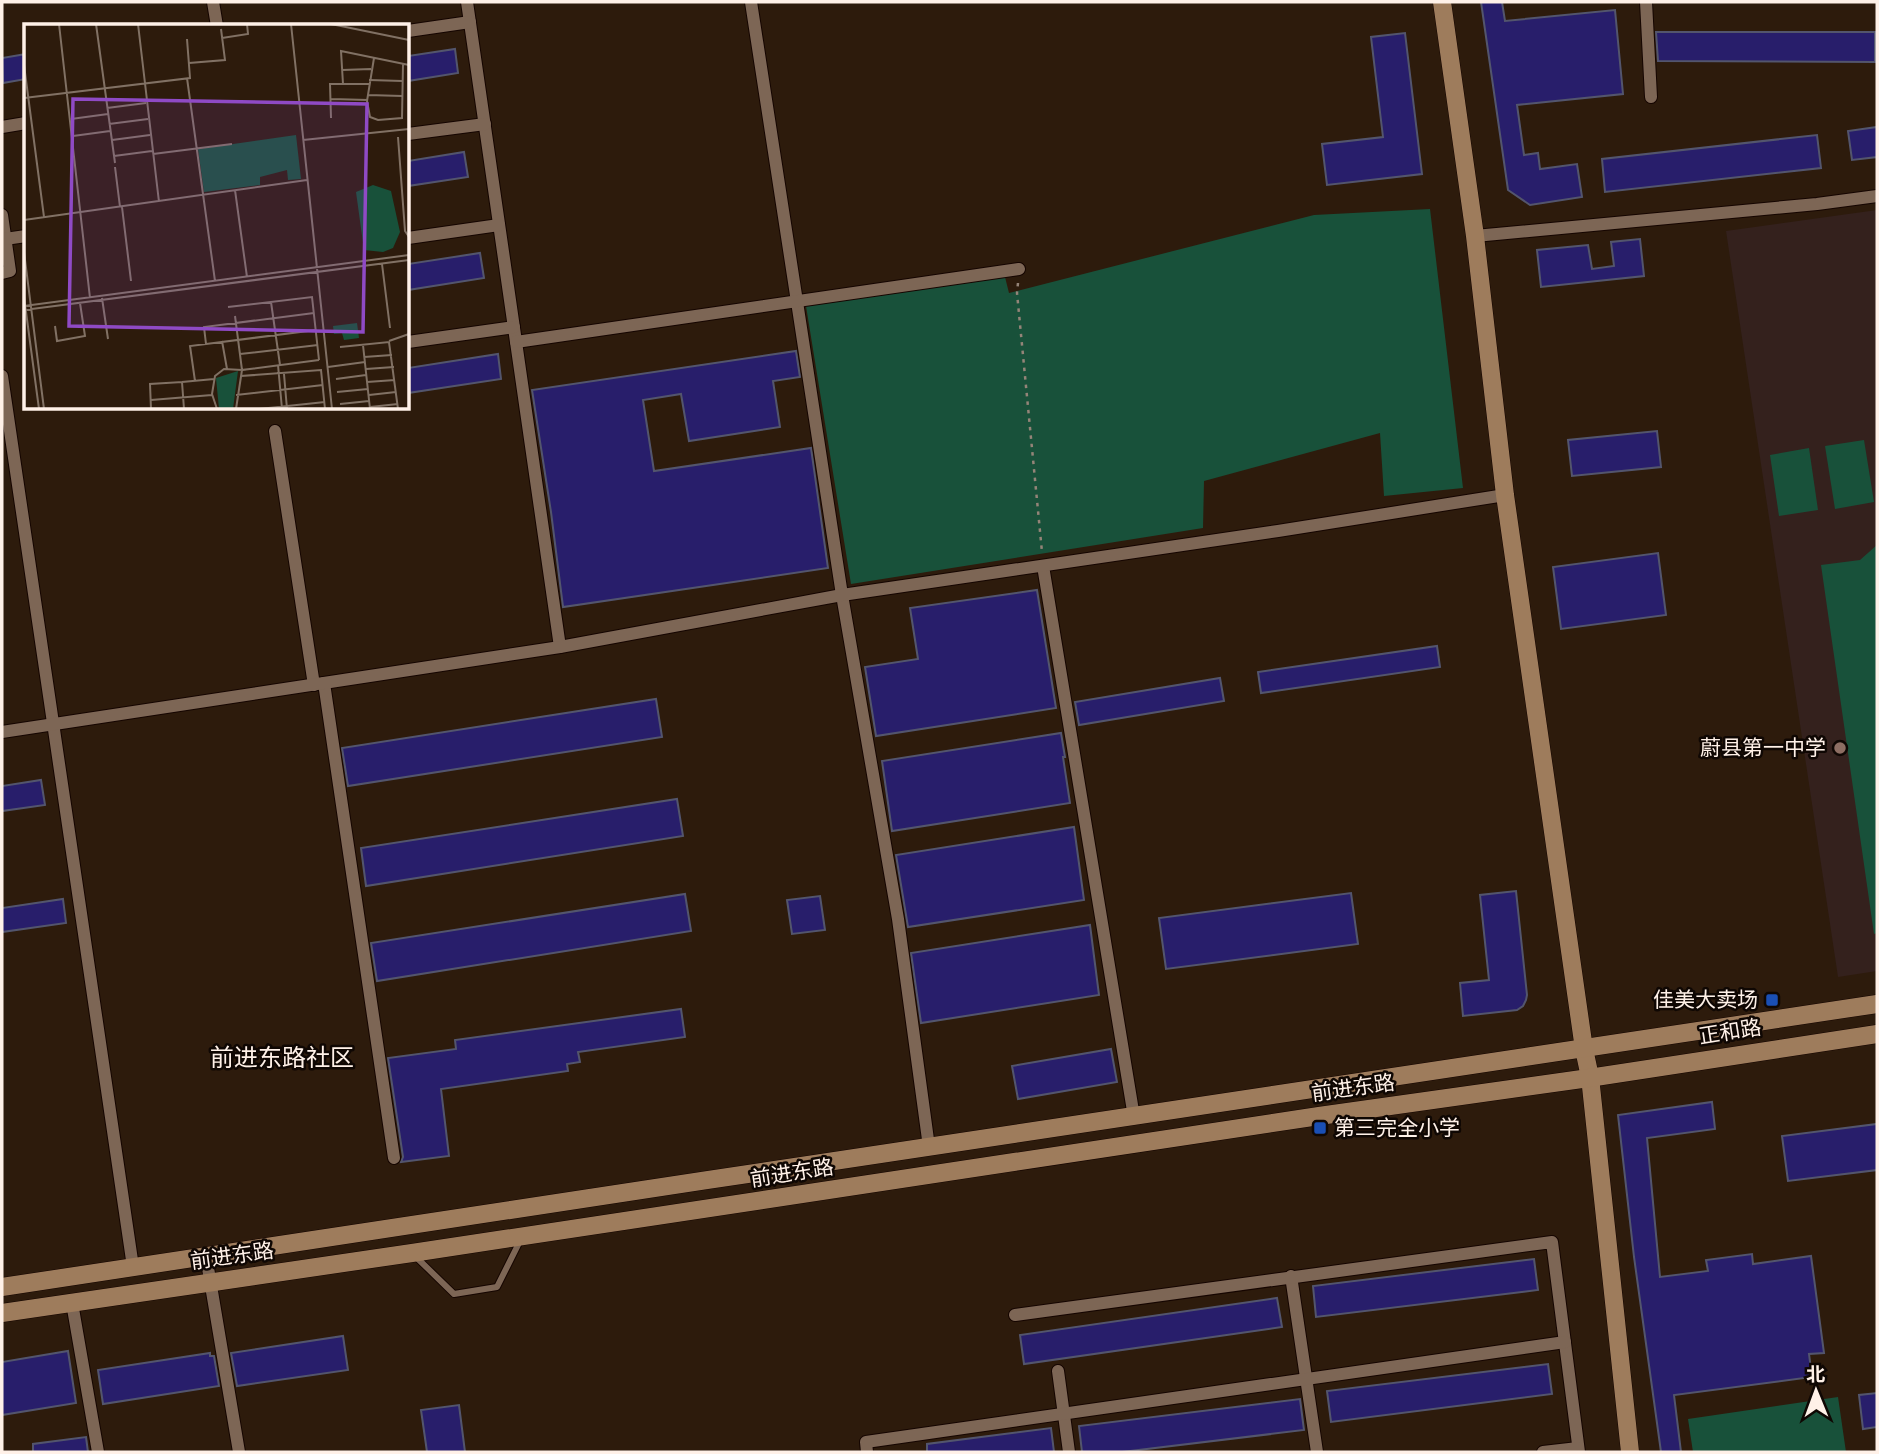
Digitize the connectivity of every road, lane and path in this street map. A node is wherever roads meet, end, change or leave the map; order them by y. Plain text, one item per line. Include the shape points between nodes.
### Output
1 (213, 2) edge
2 (467, 2) edge
3 (751, 2) edge
4 (1442, 2) edge
5 (1646, 2) edge
6 (470, 22) junction
7 (217, 24) edge
8 (410, 31) edge
9 (1651, 97) dead end
10 (24, 123) edge
11 (485, 124) junction
12 (2, 127) edge
13 (410, 134) edge
14 (1877, 195) edge
15 (2, 215) edge
16 (499, 225) junction
17 (24, 236) edge
18 (1475, 236) junction
19 (410, 238) edge
20 (5, 239) junction
21 (1019, 269) joint
22 (2, 273) edge
23 (797, 301) junction
24 (514, 327) junction
25 (410, 342) edge
26 (516, 342) junction
27 (2, 376) edge
28 (275, 431) dead end
29 (1505, 495) junction
30 (1043, 565) junction
31 (842, 595) junction
32 (560, 647) junction
33 (319, 684) junction
34 (53, 724) junction
35 (2, 732) edge
36 (1877, 1004) edge
37 (1877, 1034) edge
38 (1584, 1049) junction
39 (1590, 1077) junction
40 (1134, 1117) junction
41 (929, 1147) junction
42 (394, 1158) dead end
43 (523, 1236) junction
44 (412, 1253) junction
45 (206, 1256) junction
46 (133, 1267) junction
47 (1291, 1276) junction
48 (210, 1282) junction
49 (2, 1287) edge
50 (72, 1303) junction
51 (2, 1313) edge
52 (1015, 1315) dead end
53 (1565, 1342) junction
54 (1058, 1371) dead end
55 (1306, 1379) junction
56 (1064, 1413) junction
57 (1578, 1450) edge
58 (98, 1452) edge
59 (239, 1452) edge
60 (867, 1452) edge
61 (1069, 1452) edge
62 (1317, 1452) edge
63 (1544, 1452) edge
64 (1630, 1452) edge

1 - 7 street
2 - 6 street
3 - 23 street
4 - 18 main road
5 - 9 street
6 - 8 street
6 - 11 street
10 - 12 street
11 - 13 street
11 - 16 street
14 - 18 street
15 - 20 street
16 - 19 street
16 - 24 street
17 - 20 street
18 - 29 main road
20 - 22 street via 10,271
21 - 23 street
21 - 30 path via 1017,293
23 - 26 street
23 - 31 street
24 - 25 street
24 - 26 street
26 - 32 street
27 - 34 street
28 - 33 street
29 - 30 street
29 - 38 main road
30 - 31 street
30 - 40 street
31 - 32 street
31 - 41 street via 898,919
32 - 33 street
33 - 34 street
33 - 42 street
34 - 35 street
34 - 46 street
36 - 38 main road, 正和路
37 - 39 main road, 正和路
38 - 39 main road
38 - 40 main road, 前进东路
39 - 43 main road, 前进东路
39 - 64 main road
40 - 41 main road, 前进东路
41 - 45 main road, 前进东路
43 - 44 main road, 前进东路
43 - 44 lane via 497,1287 454,1294
44 - 48 main road, 前进东路
45 - 46 main road, 前进东路
45 - 48 street
46 - 49 main road, 前进东路
47 - 52 street
47 - 53 street via 1552,1242
47 - 55 street
48 - 50 main road, 前进东路
48 - 59 street
50 - 51 main road, 前进东路
50 - 58 street
53 - 55 street
53 - 57 street
54 - 56 street
55 - 56 street
55 - 62 street
56 - 60 street via 866,1442
56 - 61 street
57 - 63 street

